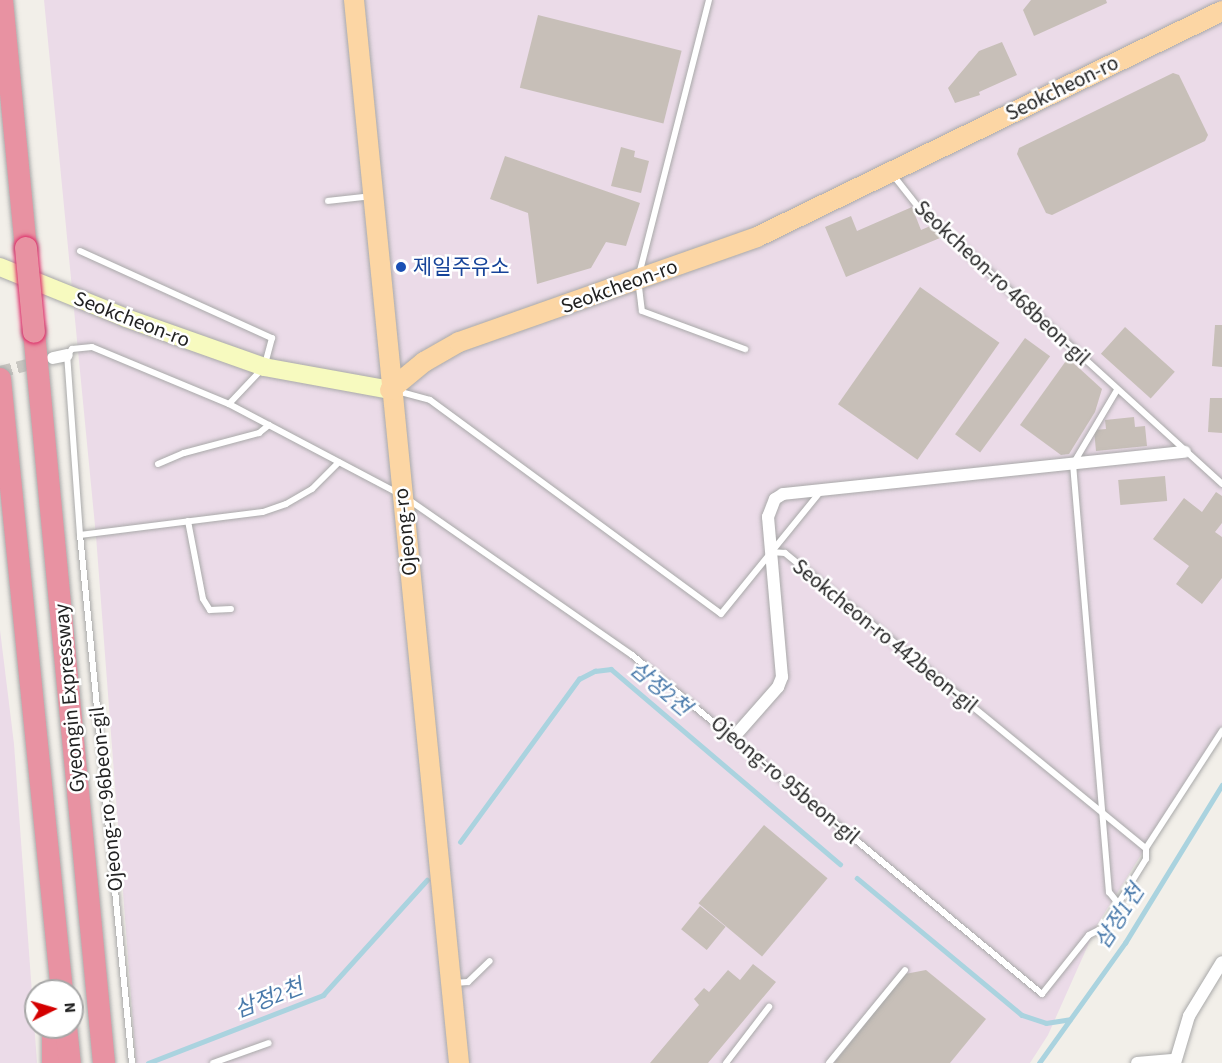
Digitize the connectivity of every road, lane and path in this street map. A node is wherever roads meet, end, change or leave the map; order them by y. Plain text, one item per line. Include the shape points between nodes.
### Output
1 (2, 0) edge
2 (354, 0) edge
3 (709, 0) edge
4 (1222, 11) edge
5 (891, 171) junction
6 (372, 196) junction
7 (328, 201) dead end
8 (80, 251) dead end
9 (0, 267) edge
10 (638, 279) junction
11 (745, 349) dead end
12 (67, 355) junction
13 (53, 358) tunnel mouth
14 (264, 367) junction
15 (0, 379) edge
16 (390, 390) junction
17 (1118, 390) junction
18 (229, 404) junction
19 (269, 425) junction
20 (1185, 452) junction
21 (339, 462) junction
22 (158, 464) dead end
23 (1073, 464) junction
24 (1222, 484) edge
25 (821, 490) junction
26 (401, 494) junction
27 (188, 521) junction
28 (80, 535) junction
29 (771, 552) junction
30 (231, 609) dead end
31 (1222, 731) edge
32 (734, 737) junction
33 (1104, 816) junction
34 (1146, 848) junction
35 (51, 888) junction
36 (1118, 903) junction
37 (490, 961) dead end
38 (1222, 962) edge
39 (905, 970) dead end
40 (52, 979) edge
41 (61, 979) edge
42 (450, 984) junction
43 (769, 1007) dead end
44 (53, 1039) edge
45 (67, 1039) edge
46 (269, 1042) dead end
47 (1175, 1062) edge
48 (53, 1063) edge
49 (70, 1063) edge
50 (104, 1063) edge
51 (132, 1063) edge
52 (213, 1063) edge
53 (459, 1063) edge
54 (726, 1063) edge
55 (829, 1063) edge
56 (1137, 1063) edge

1 - 50 highway, Gyeongin Expressway, bridge
2 - 6 main road, Ojeong-ro
3 - 10 lane
4 - 5 main road, Seokcheon-ro
5 - 10 main road, Seokcheon-ro via 757,237
5 - 17 lane, Seokcheon-ro 468beon-gil via 919,208
6 - 7 lane
6 - 16 main road, Ojeong-ro
8 - 14 lane via 272,338
9 - 14 street, Seokcheon-ro via 126,318
10 - 11 lane via 642,311
10 - 16 main road, Seokcheon-ro via 459,342 424,362
12 - 13 street
12 - 18 lane via 72,349 92,346
12 - 28 lane, Ojeong-ro 96beon-gil
14 - 16 street, Seokcheon-ro
14 - 18 lane
15 - 35 highway, Gyeongin Expressway
16 - 26 main road, Ojeong-ro
16 - 29 lane, Seokcheon-ro 442beon-gil via 430,400 722,614
17 - 20 lane, Seokcheon-ro 468beon-gil
17 - 23 lane
18 - 19 lane
19 - 21 lane
19 - 22 lane via 259,433
20 - 23 street
20 - 24 lane, Seokcheon-ro 468beon-gil
21 - 26 lane
21 - 27 lane via 312,489 286,504 263,512
23 - 25 street
23 - 33 lane
25 - 29 lane
25 - 29 street via 783,494 775,499 768,517
26 - 32 lane, Ojeong-ro 95beon-gil via 632,655
26 - 42 main road, Ojeong-ro
27 - 28 lane
27 - 30 lane via 203,599 210,610
28 - 51 lane, Ojeong-ro 96beon-gil
29 - 32 street via 782,677 778,687
29 - 33 lane, Seokcheon-ro 442beon-gil via 785,554
31 - 34 lane
32 - 36 lane, Ojeong-ro 95beon-gil via 1042,994 1089,935 1103,928
33 - 34 lane, Seokcheon-ro 442beon-gil
33 - 36 lane via 1109,892
34 - 36 lane via 1146,860
35 - 40 highway
35 - 41 highway, Gyeongin Expressway
37 - 42 lane via 468,982
38 - 47 street via 1189,1016
39 - 55 lane
42 - 53 main road, Ojeong-ro
43 - 54 lane
44 - 48 highway
45 - 49 highway
46 - 52 lane
47 - 56 street

